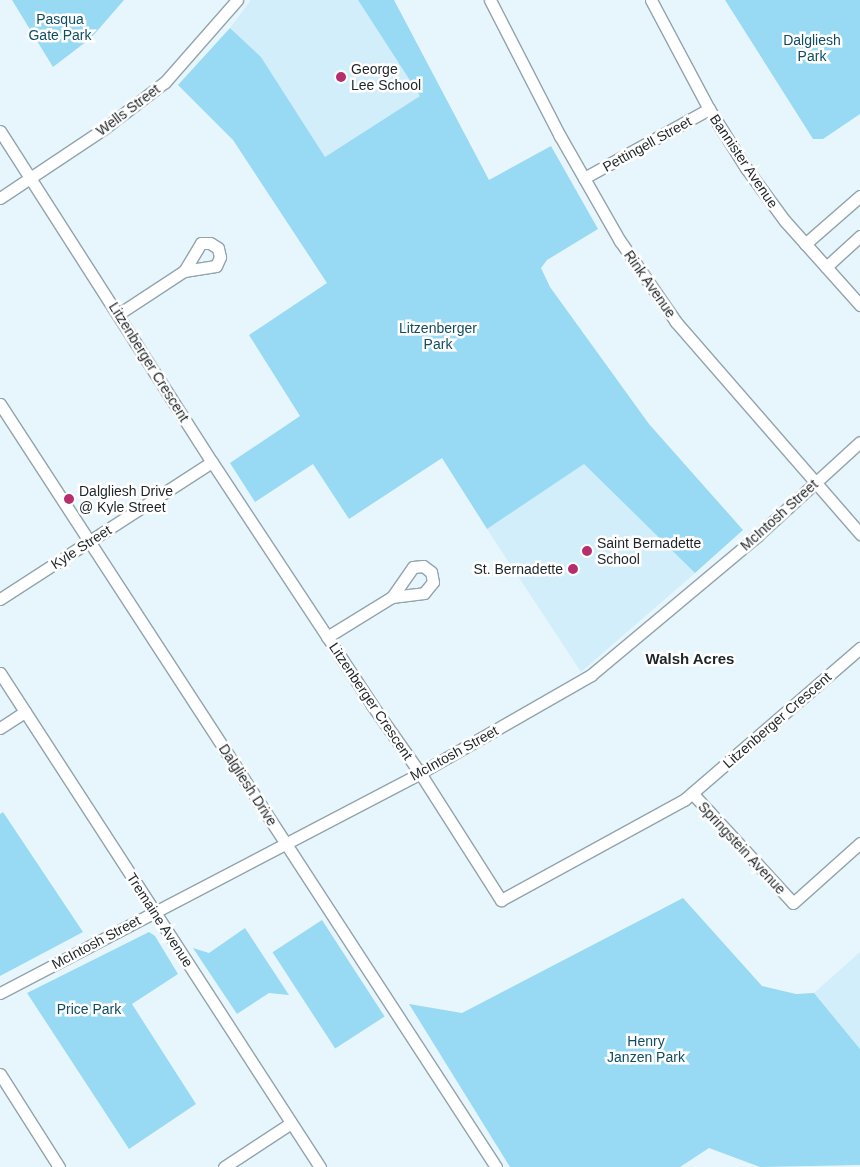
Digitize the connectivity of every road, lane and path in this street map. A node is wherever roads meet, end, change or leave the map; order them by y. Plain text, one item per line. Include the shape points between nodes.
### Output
1 (237, 0) edge
2 (490, 0) edge
3 (651, 0) edge
4 (709, 109) junction
5 (0, 131) edge
6 (30, 178) junction
7 (584, 178) junction
8 (860, 196) edge
9 (0, 198) edge
10 (860, 236) edge
11 (805, 244) junction
12 (826, 266) junction
13 (184, 271) dead end
14 (860, 305) edge
15 (120, 314) junction
16 (0, 404) edge
17 (860, 442) edge
18 (212, 462) junction
19 (815, 483) junction
20 (860, 534) edge
21 (89, 542) junction
22 (392, 597) dead end
23 (0, 599) edge
24 (327, 637) junction
25 (860, 648) edge
26 (0, 674) edge
27 (25, 712) junction
28 (0, 728) edge
29 (420, 773) junction
30 (692, 794) junction
31 (286, 843) junction
32 (860, 843) edge
33 (154, 912) junction
34 (0, 994) edge
35 (0, 1074) edge
36 (291, 1123) junction
37 (59, 1167) edge
38 (224, 1167) edge
39 (320, 1167) edge
40 (496, 1167) edge

1 - 6 street, Wells Street via 165,82 105,128
2 - 7 street, Rink Avenue
3 - 4 street, Bannister Avenue
4 - 7 street, Pettingell Street
4 - 11 street, Bannister Avenue via 746,168
5 - 6 street, Litzenberger Crescent
6 - 9 street, Wells Street
6 - 15 street, Litzenberger Crescent
7 - 19 street, Rink Avenue via 620,241 676,322
8 - 11 street
10 - 12 street
11 - 12 street, Bannister Avenue
12 - 14 street, Bannister Avenue
13 - 15 street
15 - 18 street, Litzenberger Crescent
16 - 21 street, Dalgliesh Drive
17 - 19 street, McIntosh Street
18 - 21 street, Kyle Street
18 - 24 street, Litzenberger Crescent
19 - 20 street, Rink Avenue
19 - 29 street, McIntosh Street via 611,661
21 - 23 street, Kyle Street
21 - 31 street, Dalgliesh Drive
22 - 24 street
24 - 29 street, Litzenberger Crescent
25 - 30 street, Litzenberger Crescent
26 - 27 street, Tremaine Avenue
27 - 28 street
27 - 33 street, Tremaine Avenue
29 - 30 street, Litzenberger Crescent via 501,900
29 - 31 street, McIntosh Street
30 - 32 street, Springstein Avenue via 793,903
31 - 33 street, McIntosh Street
31 - 40 street, Dalgliesh Drive
33 - 34 street, McIntosh Street
33 - 36 street, Tremaine Avenue
35 - 37 street
36 - 38 street
36 - 39 street, Tremaine Avenue

